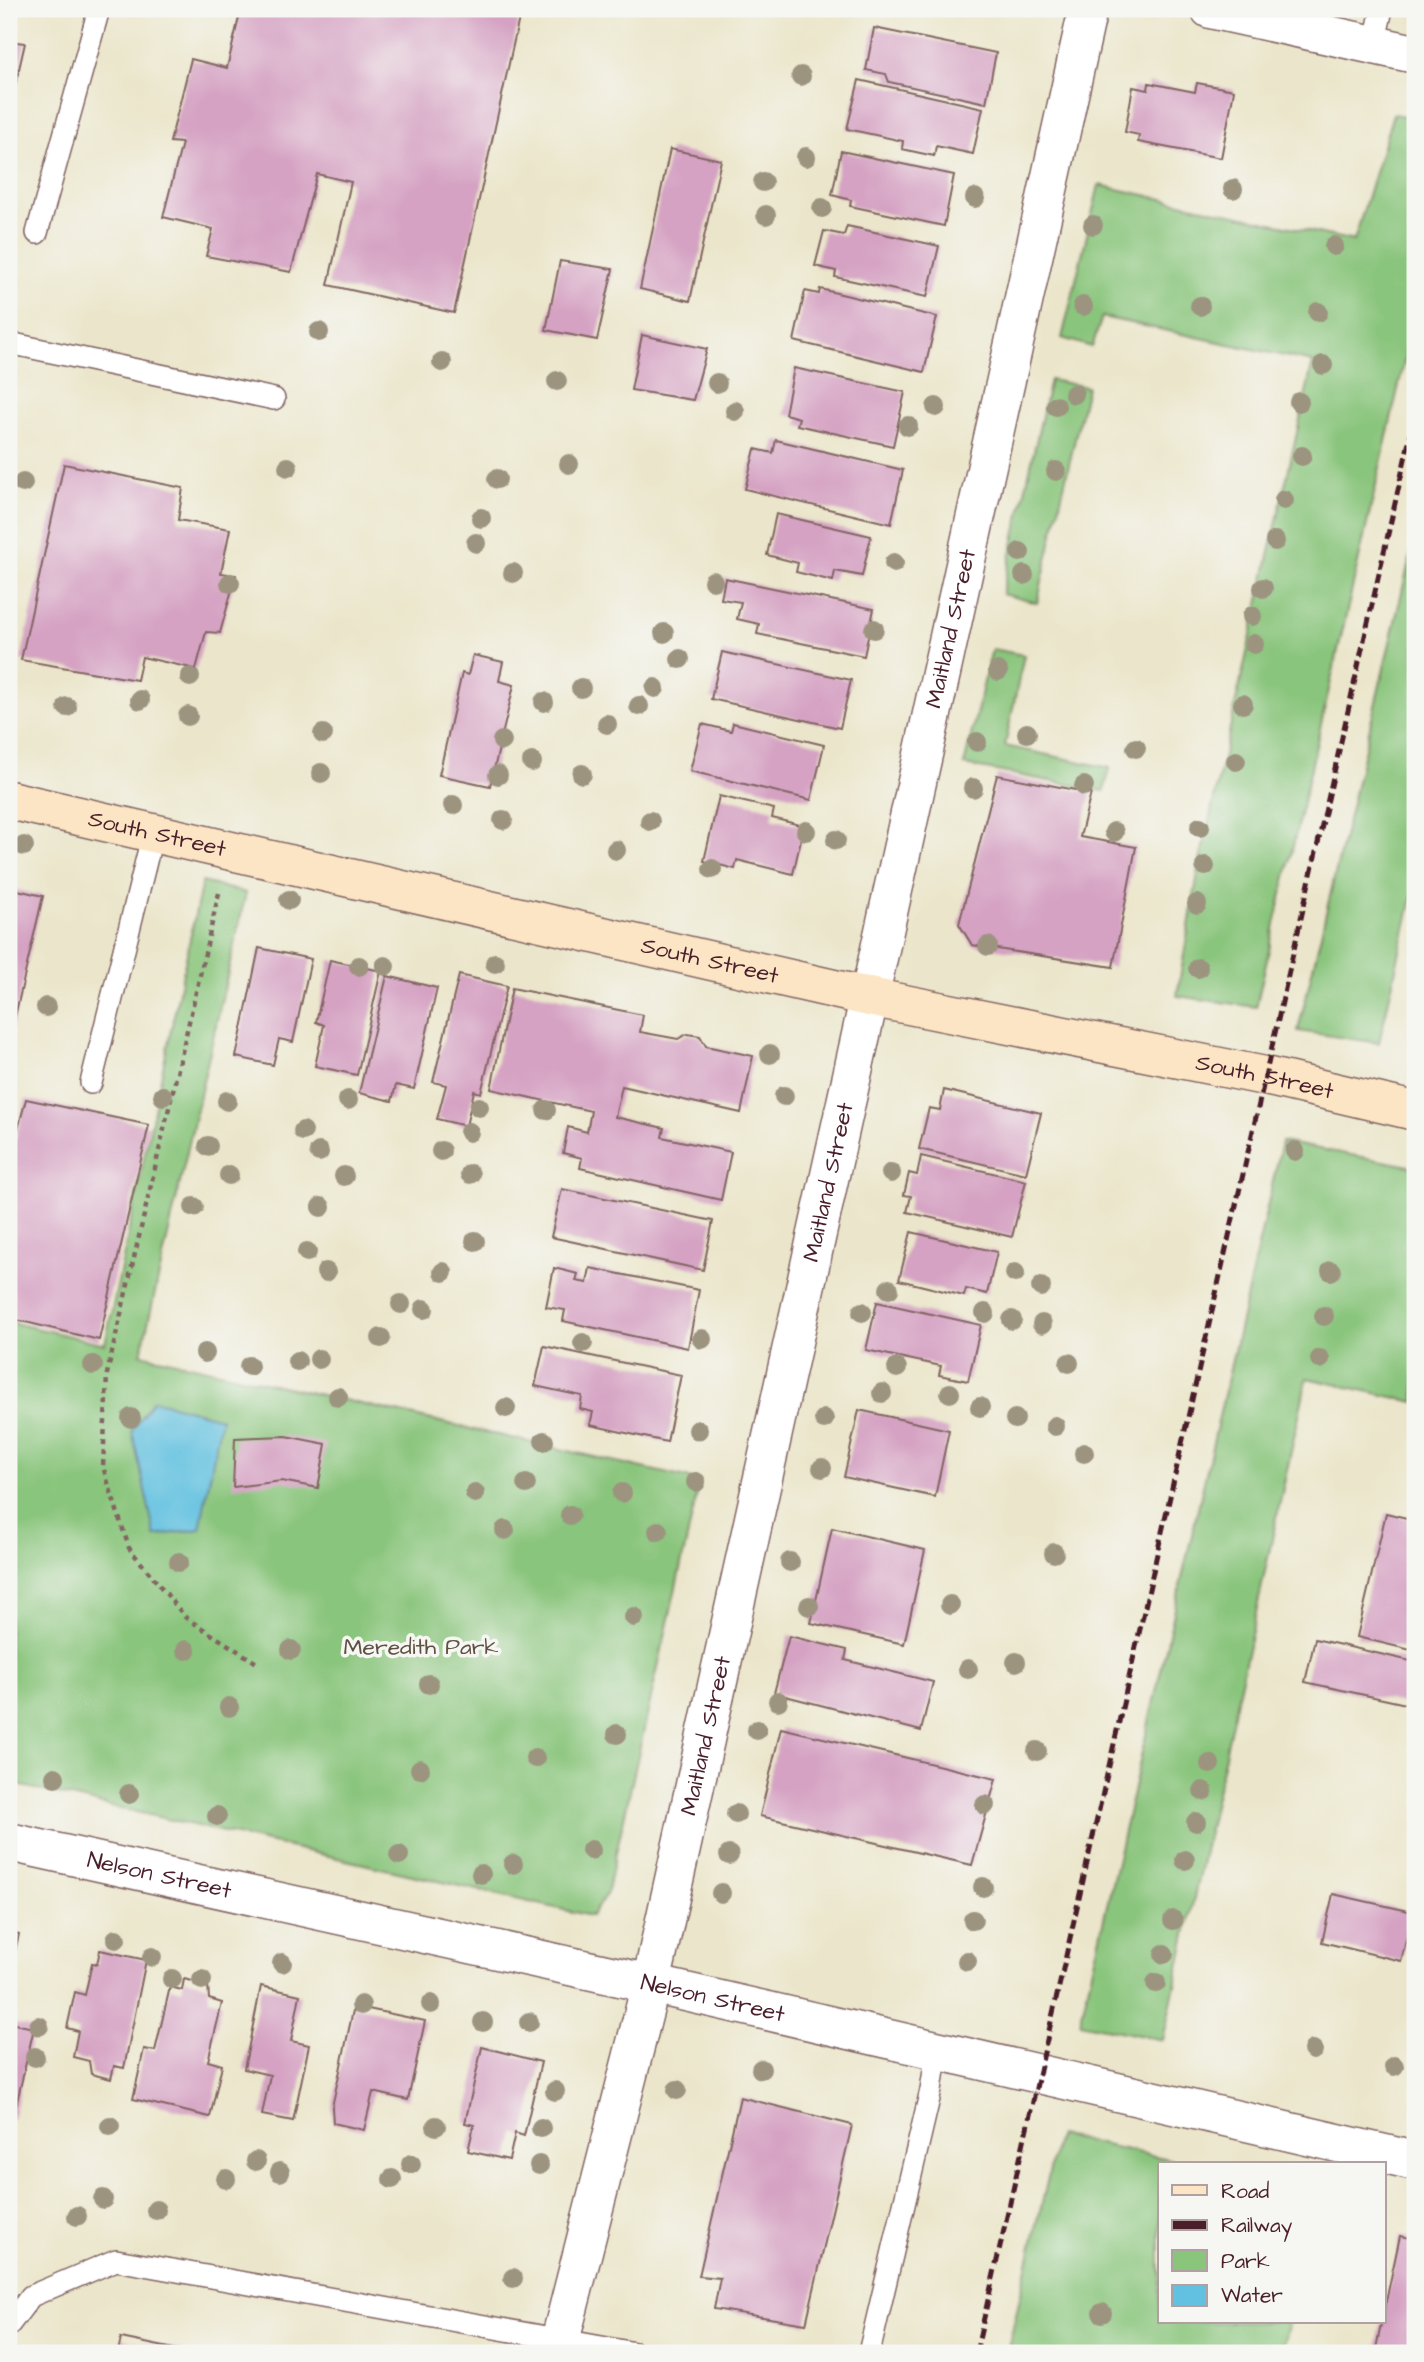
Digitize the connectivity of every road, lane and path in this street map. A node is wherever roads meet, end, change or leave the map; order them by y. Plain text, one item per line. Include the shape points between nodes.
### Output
1 (99, 9) edge
2 (1088, 9) edge
3 (1210, 9) edge
4 (1378, 27) edge
5 (1415, 54) edge
6 (37, 233) dead end
7 (9, 343) edge
8 (274, 399) dead end
9 (9, 800) edge
10 (153, 833) junction
11 (229, 851) junction
12 (869, 998) junction
13 (91, 1083) dead end
14 (1415, 1111) edge
15 (260, 1665) dead end
16 (9, 1842) edge
17 (651, 1984) junction
18 (937, 2050) junction
19 (1415, 2161) edge
20 (9, 2325) edge
21 (559, 2346) edge
22 (635, 2353) edge
23 (869, 2353) edge

1 - 6 lane
2 - 12 street, Maitland Street
3 - 4 street
4 - 5 street
7 - 8 lane
9 - 10 street, South Street
10 - 11 street, South Street
10 - 13 lane
11 - 12 street, South Street
11 - 15 path via 107,1374 103,1467 129,1548 186,1618
12 - 14 street, South Street via 1265,1076
12 - 17 street, Maitland Street
16 - 17 street, Nelson Street
17 - 18 street, Nelson Street
17 - 21 street, Maitland Street
18 - 19 street, Nelson Street
18 - 23 lane
20 - 21 lane via 31,2296 117,2260
21 - 22 lane

